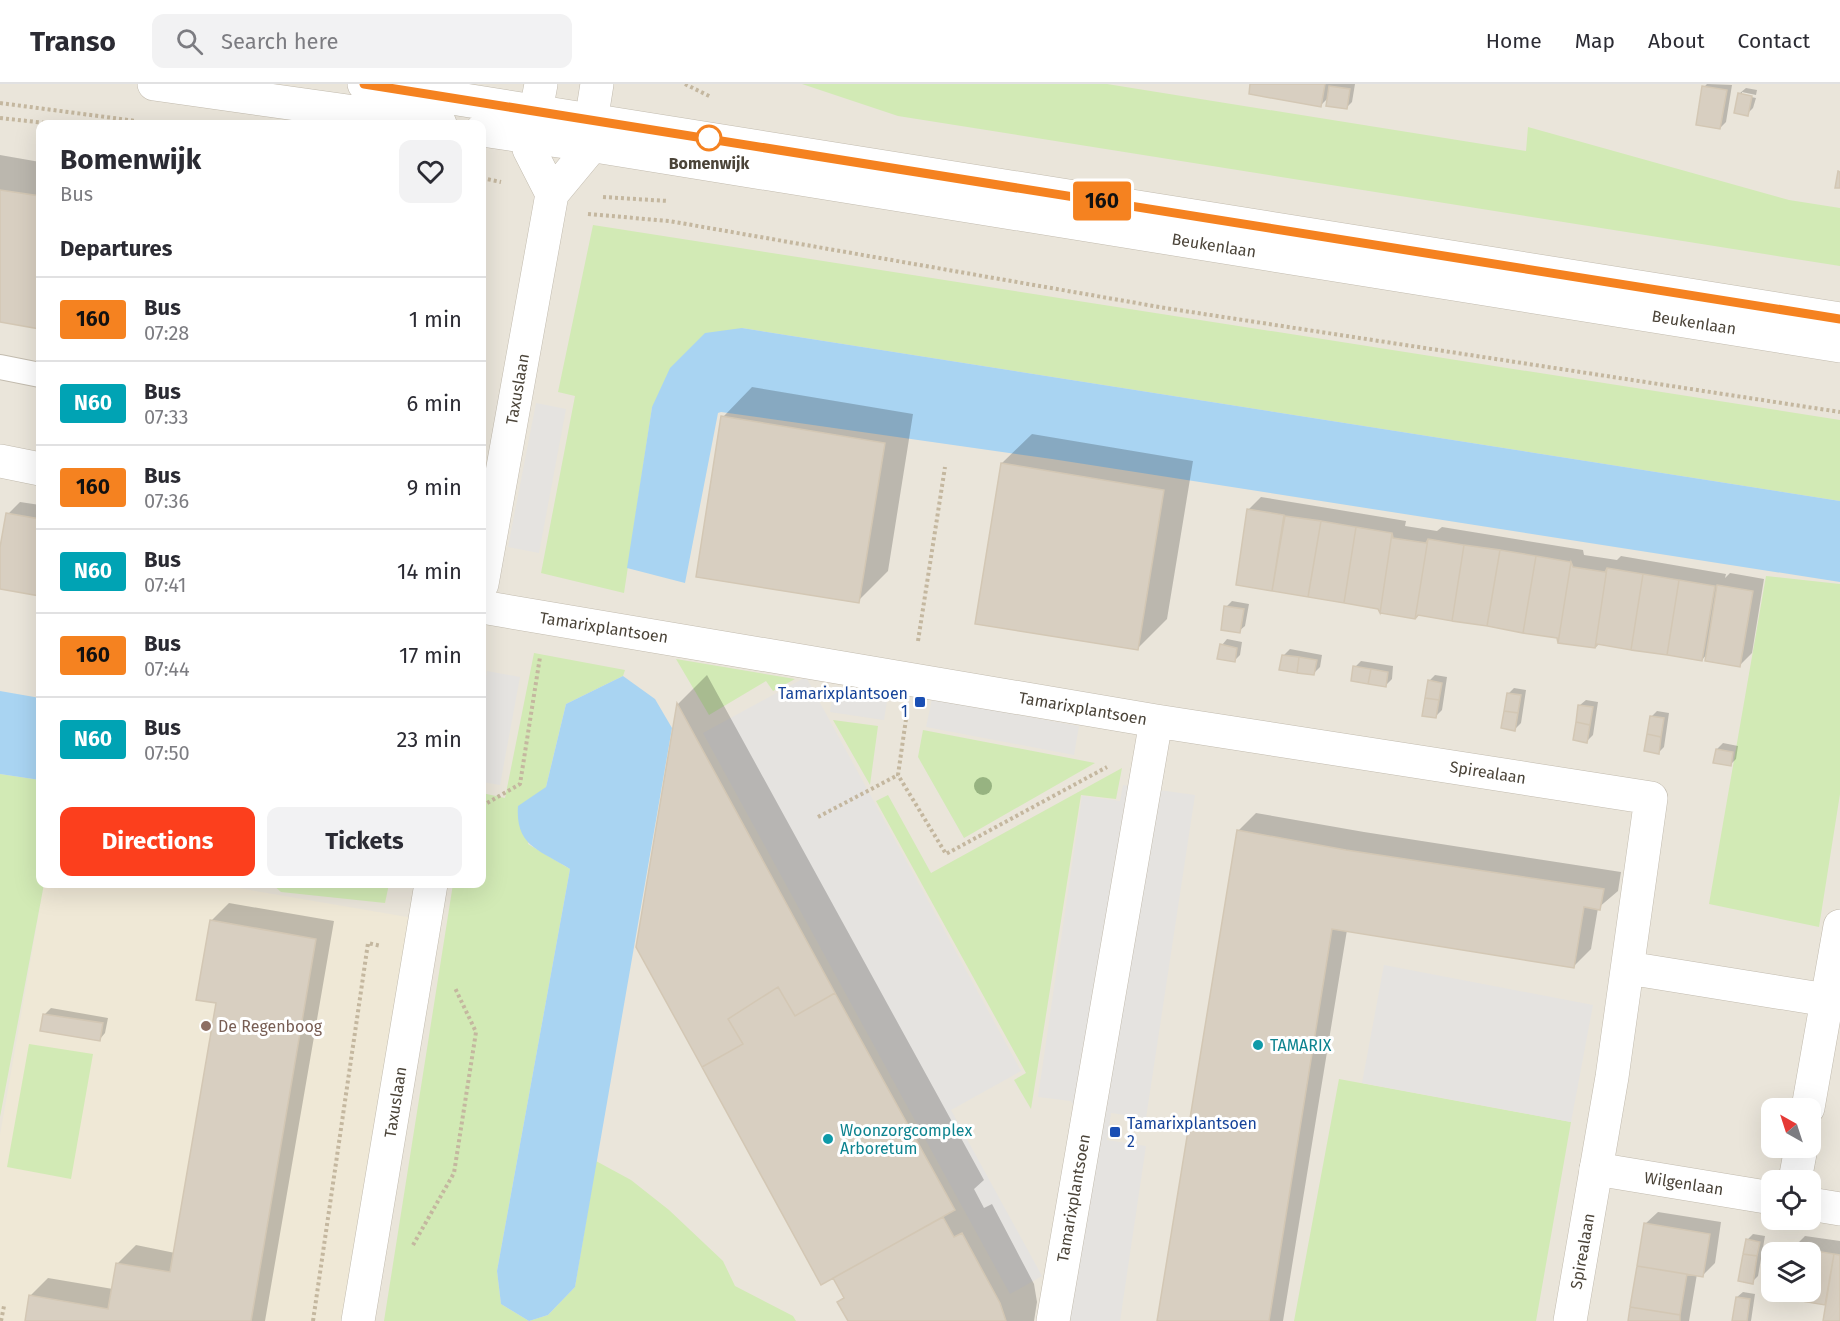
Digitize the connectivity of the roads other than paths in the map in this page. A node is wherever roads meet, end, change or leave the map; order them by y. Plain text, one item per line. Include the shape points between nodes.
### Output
1 (154, 84) edge
2 (364, 84) edge
3 (597, 84) edge
4 (536, 110) edge
5 (411, 120) edge
6 (486, 129) edge
7 (590, 132) junction
8 (550, 202) junction
9 (1840, 320) edge
10 (1840, 345) edge
11 (0, 368) edge
12 (36, 374) edge
13 (0, 461) edge
14 (36, 468) edge
15 (489, 498) edge
16 (486, 535) edge
17 (486, 608) edge
18 (1154, 731) junction
19 (430, 888) edge
20 (1840, 926) edge
21 (1628, 968) junction
22 (1827, 1000) junction
23 (1810, 1098) edge
24 (1596, 1169) junction
25 (1761, 1196) edge
26 (1821, 1206) edge
27 (1840, 1209) edge
28 (358, 1321) edge
29 (1053, 1321) edge
30 (1570, 1321) edge

1 - 5 street
2 - 4 street, Beukenlaan
3 - 7 street
4 - 6 street, Beukenlaan
4 - 7 street, Beukenlaan
4 - 8 street via 529,149
7 - 8 street, Taxuslaan via 586,153
7 - 9 street, Beukenlaan
7 - 10 street, Beukenlaan
8 - 15 street, Taxuslaan
11 - 12 lane
13 - 14 street
15 - 16 street, Taxuslaan
17 - 18 street, Tamarixplantsoen via 912,679
18 - 21 street, Spirealaan via 1651,798
18 - 29 street, Tamarixplantsoen
19 - 28 street, Taxuslaan
20 - 22 street
21 - 22 street
21 - 24 street, Spirealaan
22 - 23 street
24 - 25 street, Wilgenlaan
24 - 30 street, Spirealaan
26 - 27 street

